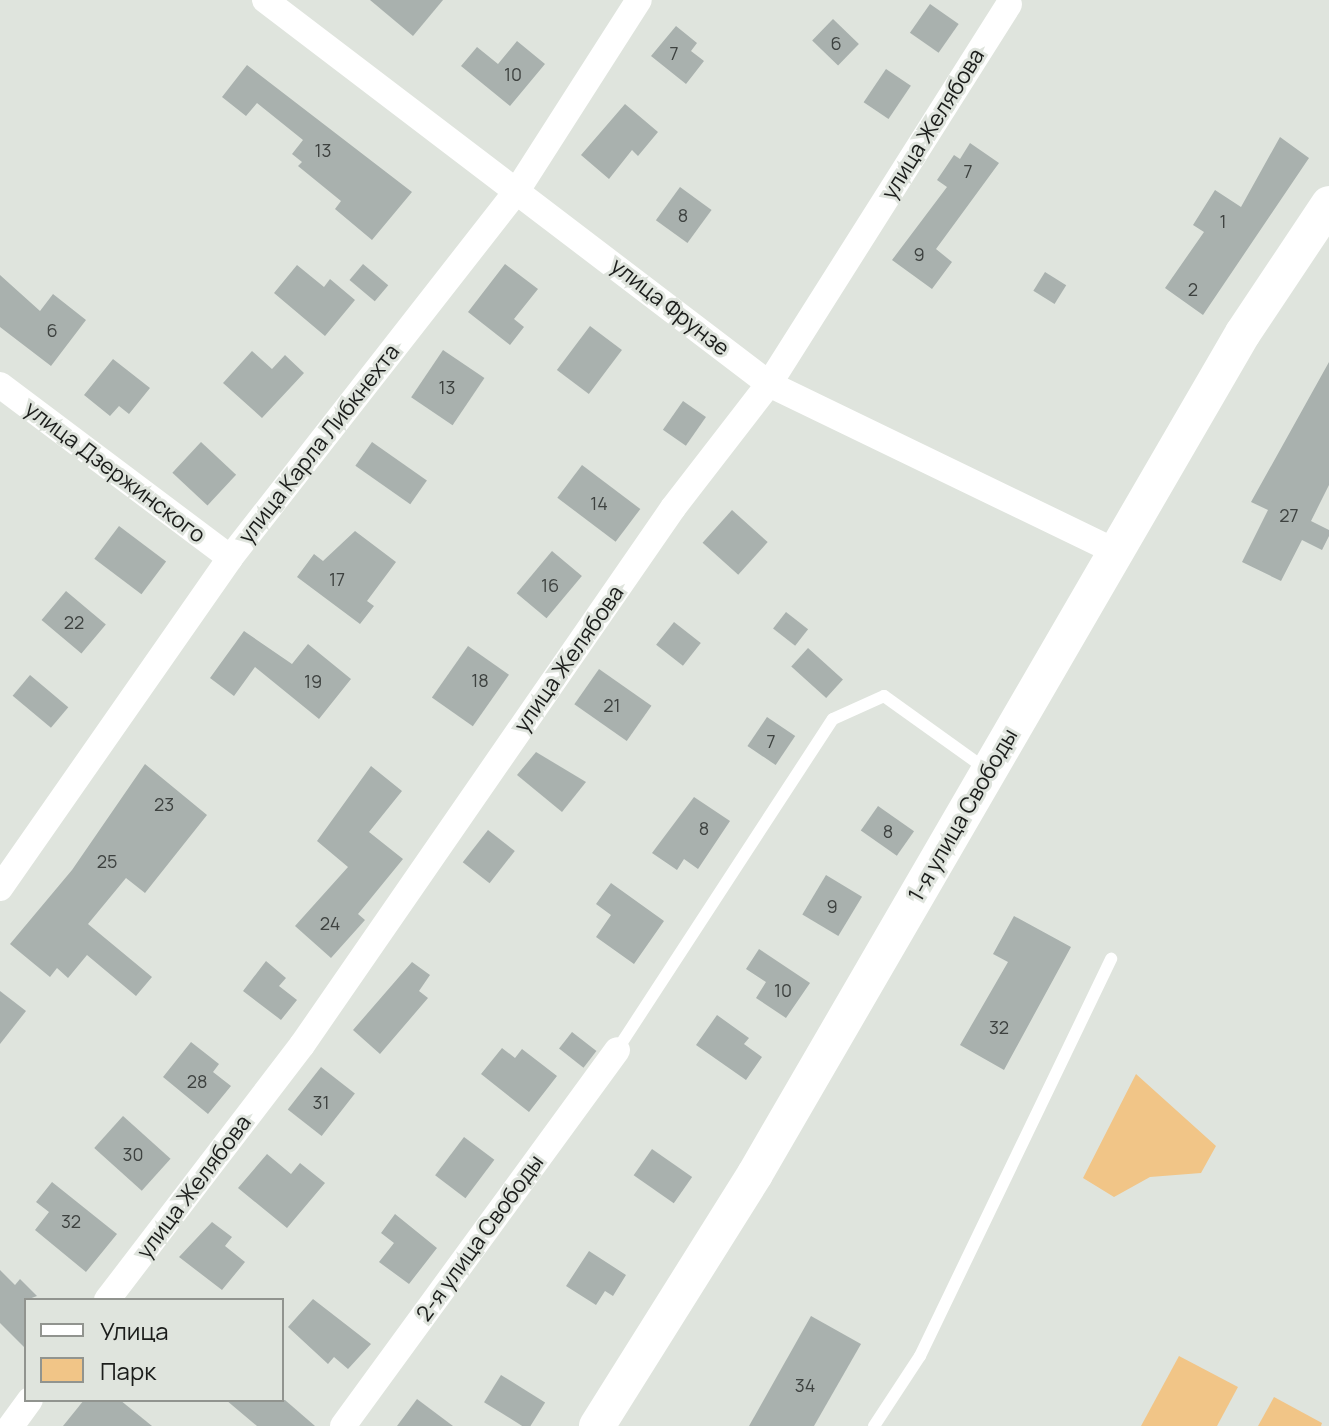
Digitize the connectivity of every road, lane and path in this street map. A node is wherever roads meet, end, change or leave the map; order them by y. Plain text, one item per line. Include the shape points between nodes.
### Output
1 (265, 0) edge
2 (639, 0) edge
3 (1009, 4) dead end
4 (518, 189) junction
5 (1329, 204) edge
6 (769, 384) junction
7 (0, 385) edge
8 (1115, 551) junction
9 (230, 558) junction
10 (988, 771) junction
11 (0, 888) edge
12 (1111, 959) dead end
13 (617, 1050) joint
14 (109, 1298) edge
15 (29, 1402) edge
16 (11, 1426) edge
17 (343, 1426) edge
18 (597, 1426) edge
19 (874, 1426) edge

1 - 4 street, улица Фрунзе
2 - 4 street, улица Карла Либкнехта
3 - 6 street, улица Желябова
4 - 6 street, улица Фрунзе
4 - 9 street, улица Карла Либкнехта
5 - 8 street, 1-я улица Свободы via 1292,254
6 - 8 street, улица Фрунзе
6 - 14 street, улица Желябова via 673,508 302,1045
7 - 9 street, улица Дзержинского
8 - 10 street, 1-я улица Свободы
9 - 11 street, улица Карла Либкнехта
10 - 13 lane via 884,696 833,719
10 - 18 street, 1-я улица Свободы via 755,1174
12 - 19 lane via 920,1356
13 - 17 street, 2-я улица Свободы
15 - 16 street

